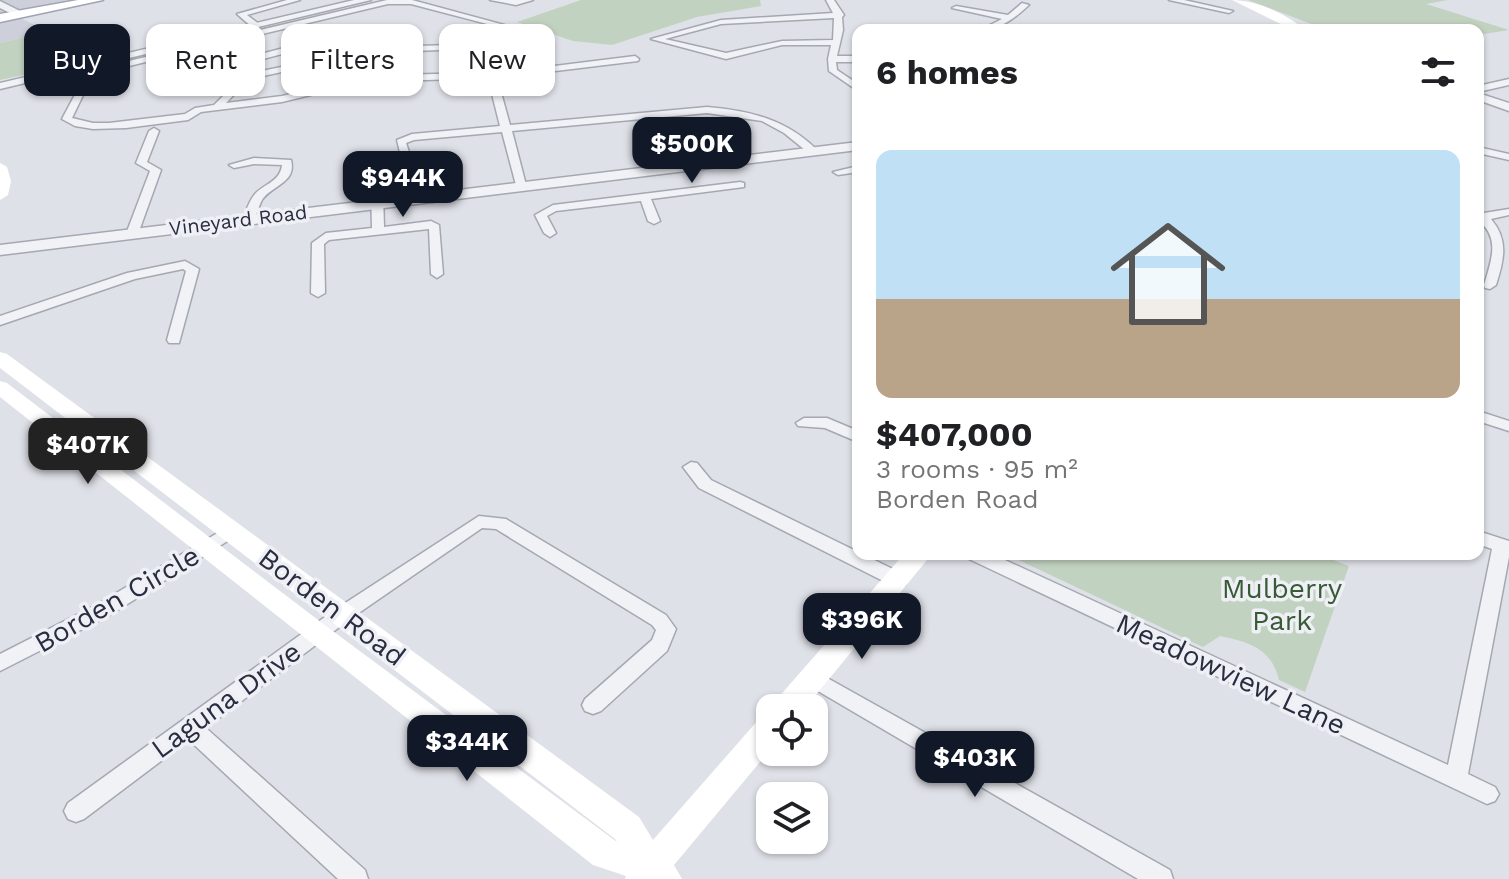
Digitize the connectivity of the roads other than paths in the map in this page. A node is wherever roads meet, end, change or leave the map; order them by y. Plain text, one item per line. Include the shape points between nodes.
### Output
1 (81, 0) edge
2 (97, 0) edge
3 (296, 0) edge
4 (366, 0) edge
5 (494, 0) edge
6 (529, 0) edge
7 (830, 0) edge
8 (1173, 0) edge
9 (1237, 0) edge
10 (398, 1) edge
11 (0, 4) edge
12 (1025, 5) dead end
13 (956, 8) dead end
14 (1229, 11) dead end
15 (309, 13) junction
16 (12, 15) edge
17 (840, 15) junction
18 (320, 18) junction
19 (1010, 18) junction
20 (254, 24) edge
21 (264, 24) edge
22 (333, 24) edge
23 (998, 24) edge
24 (1291, 24) edge
25 (265, 32) edge
26 (836, 42) junction
27 (423, 48) edge
28 (146, 52) edge
29 (635, 59) dead end
30 (832, 59) junction
31 (852, 59) edge
32 (146, 61) edge
33 (555, 69) edge
34 (439, 77) edge
35 (1509, 82) edge
36 (852, 84) edge
37 (0, 86) edge
38 (1484, 88) edge
39 (229, 96) edge
40 (497, 96) edge
41 (1484, 98) edge
42 (1509, 107) edge
43 (214, 110) junction
44 (506, 129) junction
45 (154, 131) dead end
46 (852, 147) edge
47 (1484, 151) edge
48 (814, 152) junction
49 (1509, 157) edge
50 (234, 165) dead end
51 (0, 167) edge
52 (852, 170) edge
53 (838, 172) dead end
54 (584, 179) junction
55 (521, 185) junction
56 (740, 185) dead end
57 (0, 195) edge
58 (645, 197) junction
59 (594, 202) junction
60 (377, 203) junction
61 (1509, 212) edge
62 (1484, 215) edge
63 (1484, 218) edge
64 (249, 219) junction
65 (654, 221) dead end
66 (378, 231) junction
67 (550, 233) dead end
68 (132, 234) junction
69 (0, 250) edge
70 (437, 274) dead end
71 (1490, 285) dead end
72 (318, 293) dead end
73 (0, 321) edge
74 (174, 340) dead end
75 (0, 358) edge
76 (0, 387) edge
77 (1484, 418) edge
78 (804, 423) dead end
79 (1509, 426) edge
80 (852, 434) edge
81 (691, 467) dead end
82 (231, 531) junction
83 (1484, 539) edge
84 (206, 547) junction
85 (1506, 547) edge
86 (852, 557) edge
87 (858, 560) edge
88 (914, 560) edge
89 (988, 560) edge
90 (898, 580) junction
91 (343, 614) junction
92 (316, 634) junction
93 (0, 663) edge
94 (813, 678) junction
95 (799, 694) edge
96 (593, 705) dead end
97 (190, 727) junction
98 (756, 745) edge
99 (1456, 779) junction
100 (1487, 794) dead end
101 (76, 811) dead end
102 (652, 875) edge
103 (356, 879) edge
104 (1161, 879) edge

1 - 16 main road
2 - 16 main road
3 - 20 street via 241,14
4 - 15 street
5 - 6 street
7 - 17 street
8 - 14 street
9 - 24 main road
10 - 18 street
10 - 27 street via 541,36 516,45
11 - 16 street
12 - 19 street
13 - 19 street
15 - 18 street
15 - 21 street
17 - 26 street
17 - 26 street via 721,22 655,39 726,56 782,43
18 - 22 street
18 - 25 street
19 - 23 street
26 - 30 street
28 - 37 street
29 - 33 street
30 - 31 street
30 - 36 street via 833,71
32 - 43 street via 92,74 67,119 100,126
34 - 43 street via 364,79
35 - 38 street
39 - 43 street
40 - 44 street
41 - 42 street
44 - 48 street via 707,110 784,126
44 - 55 street
44 - 60 street via 401,142 407,161 382,185
45 - 68 street via 141,163 156,170
46 - 48 street, Vineyard Road
47 - 49 street
48 - 54 street, Vineyard Road
50 - 64 street via 273,160 289,167 285,178 258,197
51 - 57 main road
52 - 53 street
54 - 55 street, Vineyard Road
54 - 59 street
55 - 60 street, Vineyard Road
56 - 58 street
58 - 59 street
58 - 65 street
59 - 67 street via 545,211 541,215
60 - 64 street, Vineyard Road
60 - 66 street
61 - 62 street
63 - 71 street via 1496,228 1503,247
64 - 68 street, Vineyard Road
66 - 70 street via 435,227
66 - 72 street via 326,237 318,243
68 - 69 street, Vineyard Road
73 - 74 street via 132,276 185,265 193,269
75 - 82 main road, Borden Road
76 - 84 main road, Borden Road
77 - 79 street
78 - 80 street via 827,423
81 - 86 street via 705,484
82 - 84 street, Borden Circle
82 - 91 main road, Borden Road
83 - 85 street
84 - 92 main road, Borden Road
84 - 93 street, Borden Circle via 103,610
85 - 99 street
87 - 90 street
88 - 90 main road
89 - 99 street, Meadowview Lane
90 - 94 main road
91 - 92 street, Laguna Drive
91 - 96 street, Laguna Drive via 469,526 500,523 666,629 660,645
91 - 102 main road, Borden Road via 627,828
92 - 97 street, Laguna Drive
92 - 102 main road, Borden Road via 605,854
94 - 95 main road
94 - 104 street
97 - 101 street, Laguna Drive
97 - 103 street
98 - 102 main road
99 - 100 street, Meadowview Lane

